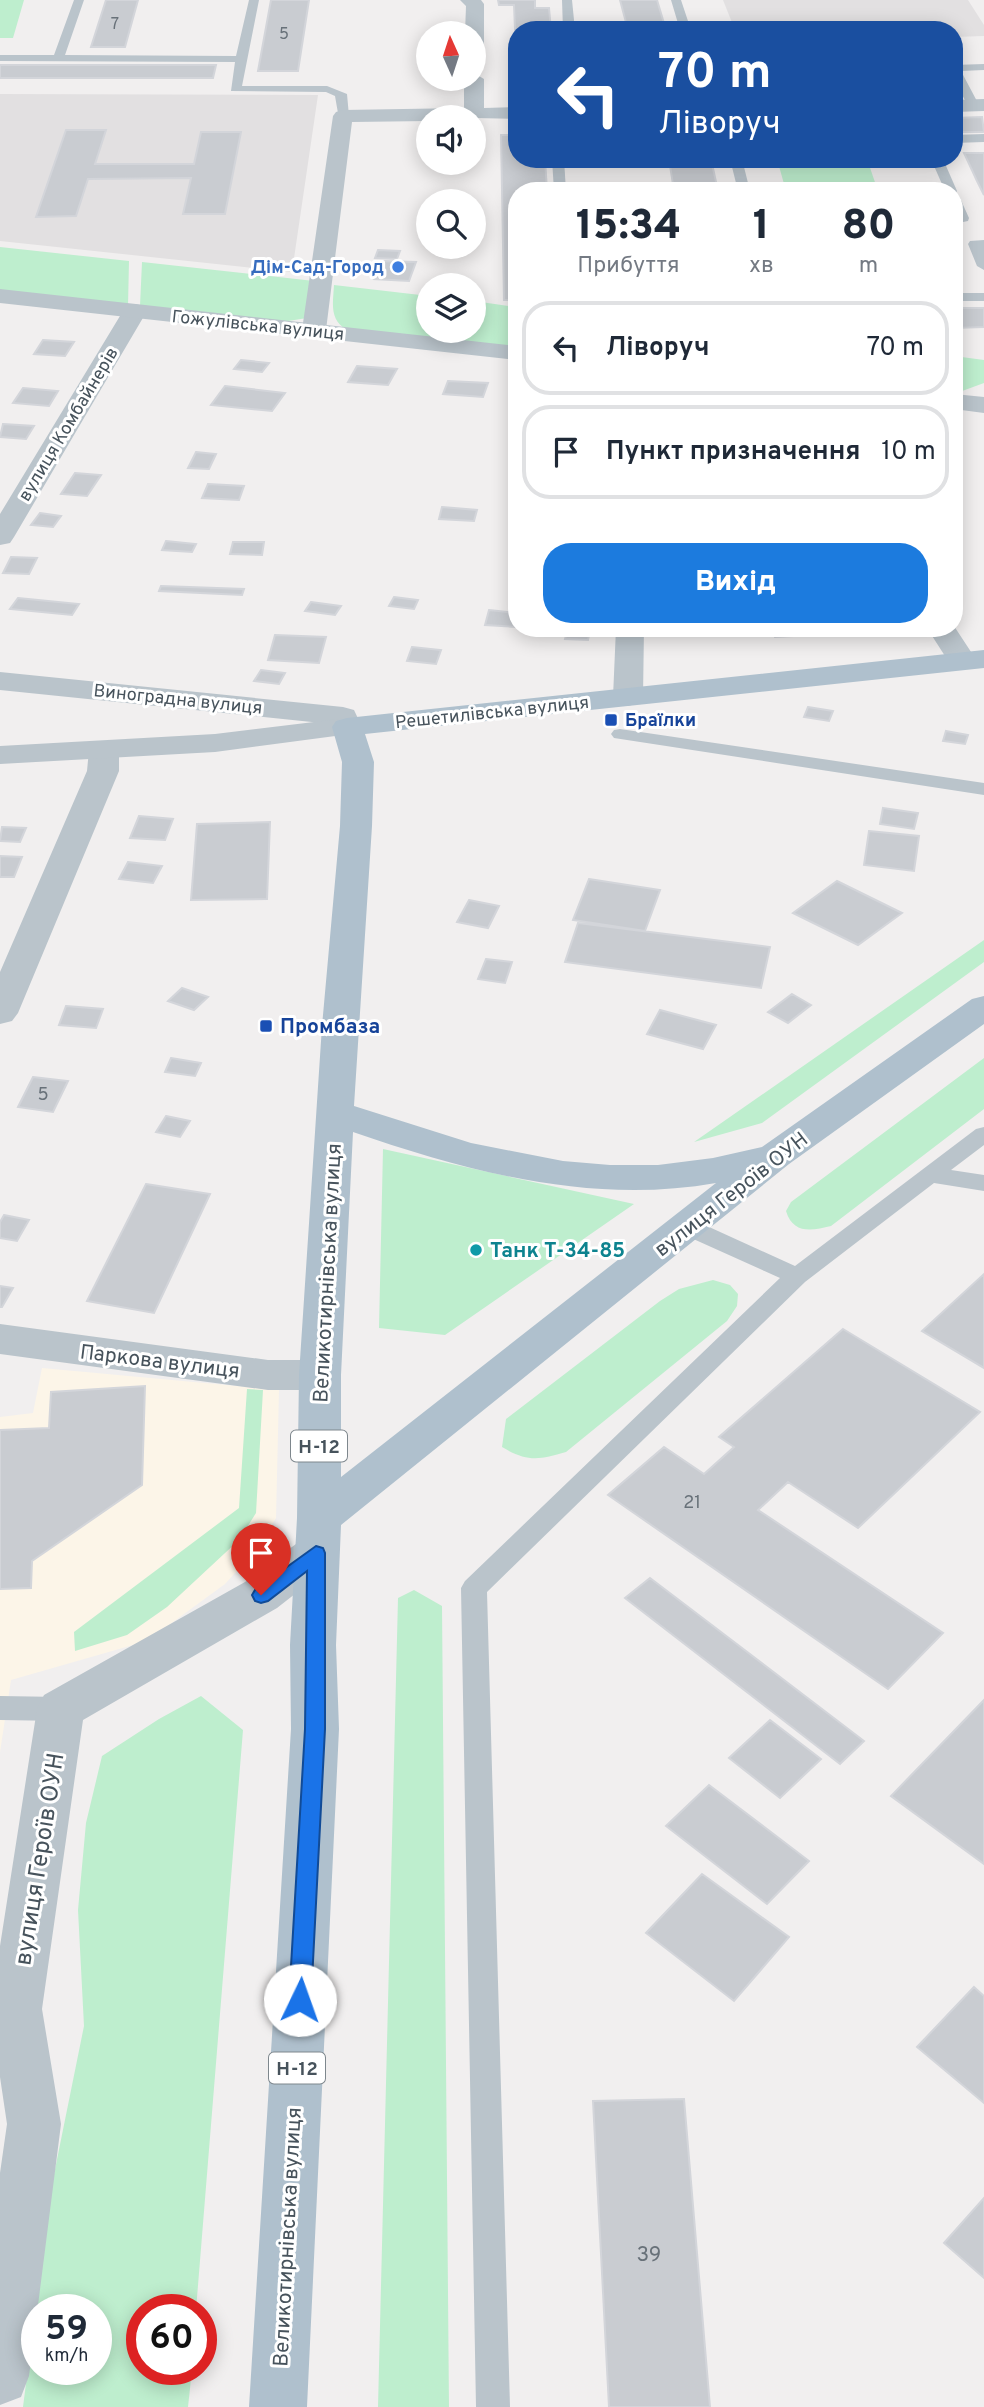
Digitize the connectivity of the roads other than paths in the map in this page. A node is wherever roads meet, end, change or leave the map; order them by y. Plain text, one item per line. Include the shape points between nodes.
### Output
1 (79, 0) edge
2 (254, 0) edge
3 (469, 0) edge
4 (567, 0) edge
5 (676, 0) edge
6 (475, 21) edge
7 (568, 21) edge
8 (682, 21) edge
9 (0, 58) edge
10 (58, 58) junction
11 (242, 58) junction
12 (984, 67) edge
13 (963, 68) edge
14 (963, 90) edge
15 (970, 106) edge
16 (508, 113) edge
17 (486, 114) edge
18 (416, 115) edge
19 (343, 116) junction
20 (984, 138) edge
21 (963, 139) edge
22 (984, 244) edge
23 (984, 266) edge
24 (0, 296) edge
25 (963, 297) edge
26 (984, 297) edge
27 (135, 311) junction
28 (314, 330) junction
29 (508, 352) edge
30 (963, 403) edge
31 (984, 405) edge
32 (0, 537) edge
33 (630, 637) edge
34 (951, 637) edge
35 (973, 660) edge
36 (0, 681) edge
37 (628, 697) junction
38 (347, 727) junction
39 (620, 734) dead end
40 (104, 750) junction
41 (0, 755) edge
42 (984, 789) edge
43 (984, 1007) edge
44 (0, 1013) edge
45 (335, 1113) junction
46 (984, 1133) edge
47 (776, 1156) junction
48 (930, 1175) junction
49 (984, 1183) edge
50 (688, 1227) junction
51 (797, 1276) junction
52 (0, 1339) edge
53 (320, 1375) junction
54 (317, 1536) junction
55 (0, 1709) edge
56 (61, 1709) junction
57 (8, 2009) edge
58 (0, 2376) edge
59 (278, 2407) edge
60 (493, 2407) edge

1 - 10 lane
2 - 11 lane
3 - 6 street via 475,4
4 - 7 lane
5 - 8 lane
9 - 10 lane
10 - 11 lane
11 - 19 lane via 235,89 327,89 341,94
12 - 13 lane
14 - 15 lane
16 - 17 street
18 - 19 street
19 - 28 street
20 - 21 lane
22 - 23 lane via 975,244
24 - 27 street, Гожулівська вулиця
25 - 26 lane
27 - 28 street, Гожулівська вулиця
27 - 32 street, вулиця Комбайнерів via 24,477
28 - 29 street, Гожулівська вулиця
30 - 31 street
33 - 37 street
34 - 35 street
35 - 37 main road, Решетилівська вулиця
36 - 38 street, Виноградна вулиця via 343,716
37 - 38 main road, Решетилівська вулиця
38 - 40 street, Решетилівська вулиця
38 - 45 main road, Великотирнівська вулиця / Н-12 via 358,762
39 - 42 lane
40 - 41 street, Решетилівська вулиця
40 - 44 street via 103,771
43 - 47 main road, вулиця Героїв ОУН / Н-12
45 - 47 main road via 459,1154 562,1173 664,1177
45 - 53 main road, Великотирнівська вулиця / Н-12
46 - 48 lane
47 - 50 main road, вулиця Героїв ОУН / Н-12
48 - 49 lane
48 - 51 lane
50 - 51 lane
50 - 54 main road, вулиця Героїв ОУН / Н-12
51 - 60 lane via 474,1588
52 - 53 street, Паркова вулиця via 255,1373
53 - 54 main road, Великотирнівська вулиця / Н-12
54 - 56 street via 261,1595
54 - 59 main road, Великотирнівська вулиця / Н-12 via 315,1729
55 - 56 lane
56 - 57 street, вулиця Героїв ОУН
57 - 58 street, вулиця Героїв ОУН via 34,2124

